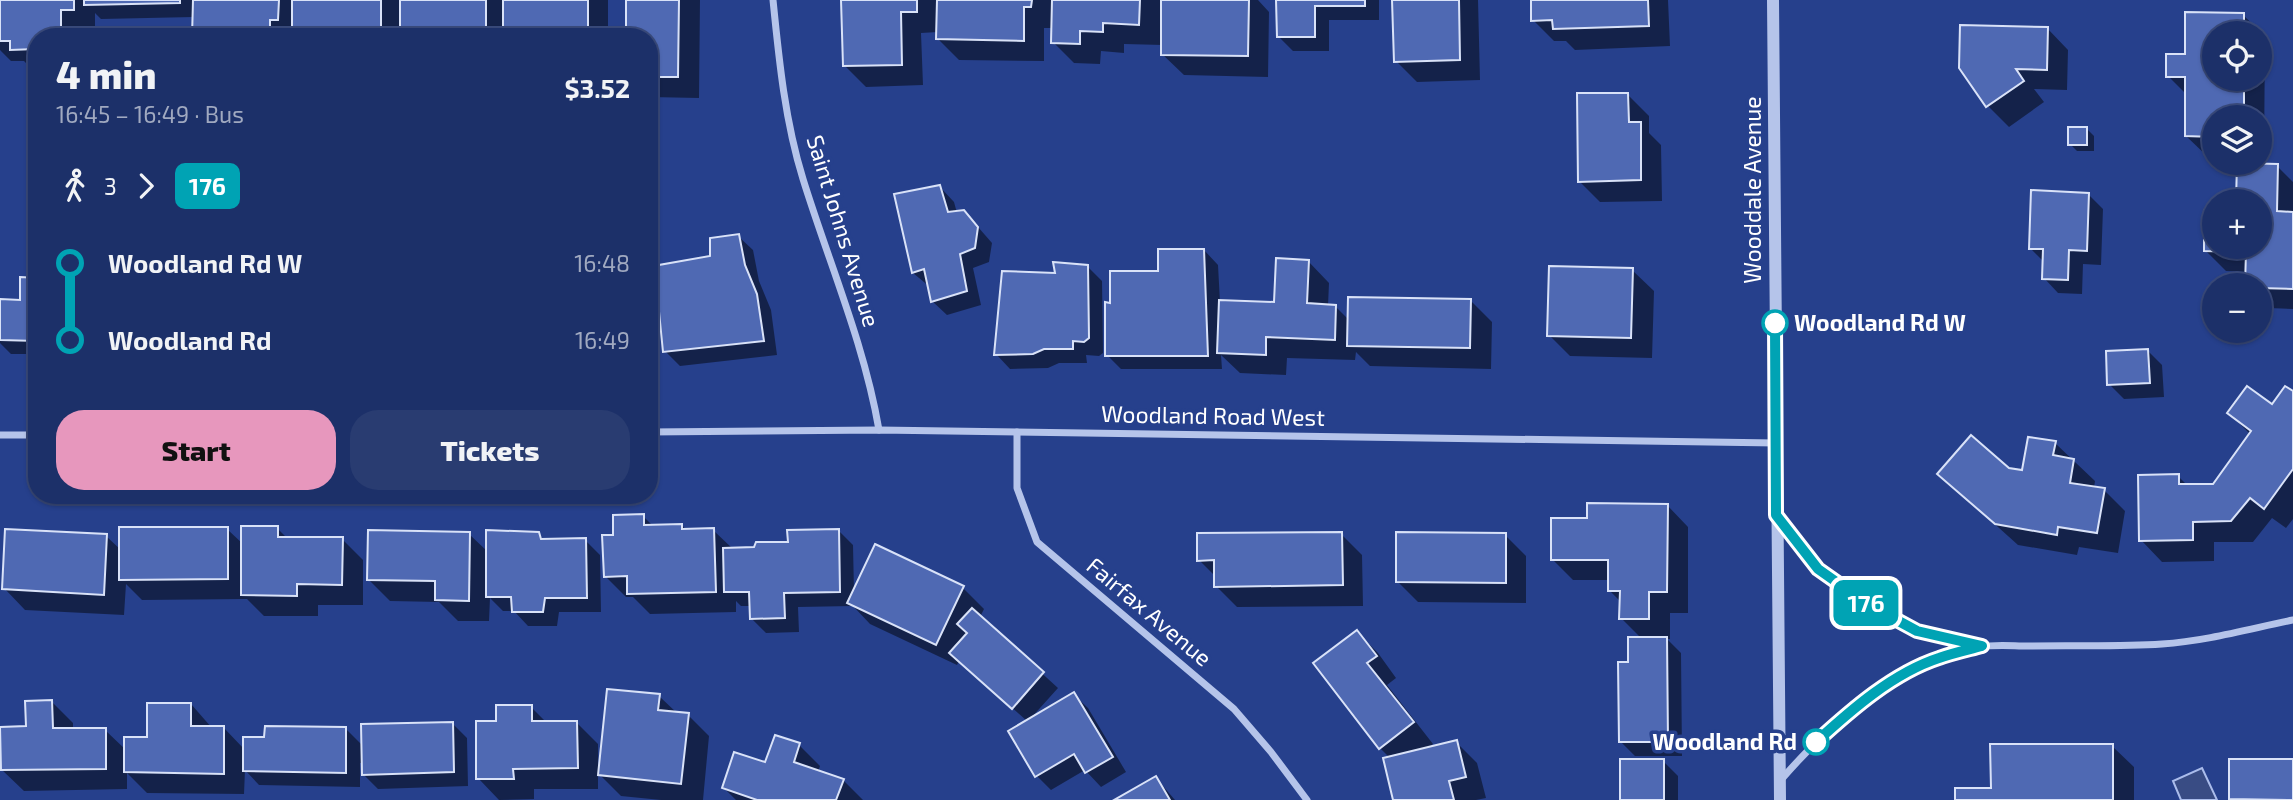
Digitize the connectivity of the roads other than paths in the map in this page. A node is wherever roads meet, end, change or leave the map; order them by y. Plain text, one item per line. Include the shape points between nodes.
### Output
1 (773, 0) edge
2 (1773, 0) edge
3 (879, 430) junction
4 (658, 432) edge
5 (1017, 432) junction
6 (0, 435) edge
7 (28, 435) edge
8 (1776, 443) junction
9 (1776, 515) junction
10 (2293, 620) edge
11 (1982, 646) junction
12 (1780, 782) junction
13 (1307, 800) edge
14 (1780, 800) edge

1 - 3 street, Saint Johns Avenue via 781,83 802,178 863,357
2 - 8 street, Wooddale Avenue
3 - 4 street, Woodland Road West
3 - 5 street, Woodland Road West
5 - 8 street, Woodland Road West
5 - 13 street, Fairfax Avenue via 1017,488 1037,542 1234,709
6 - 7 street
8 - 9 street, Wooddale Avenue
9 - 11 street via 1818,569 1869,605 1917,631
9 - 12 street, Wooddale Avenue
10 - 11 street via 2206,640 2161,644
11 - 12 street via 1937,659 1899,677 1834,725
12 - 14 street, Wooddale Avenue

